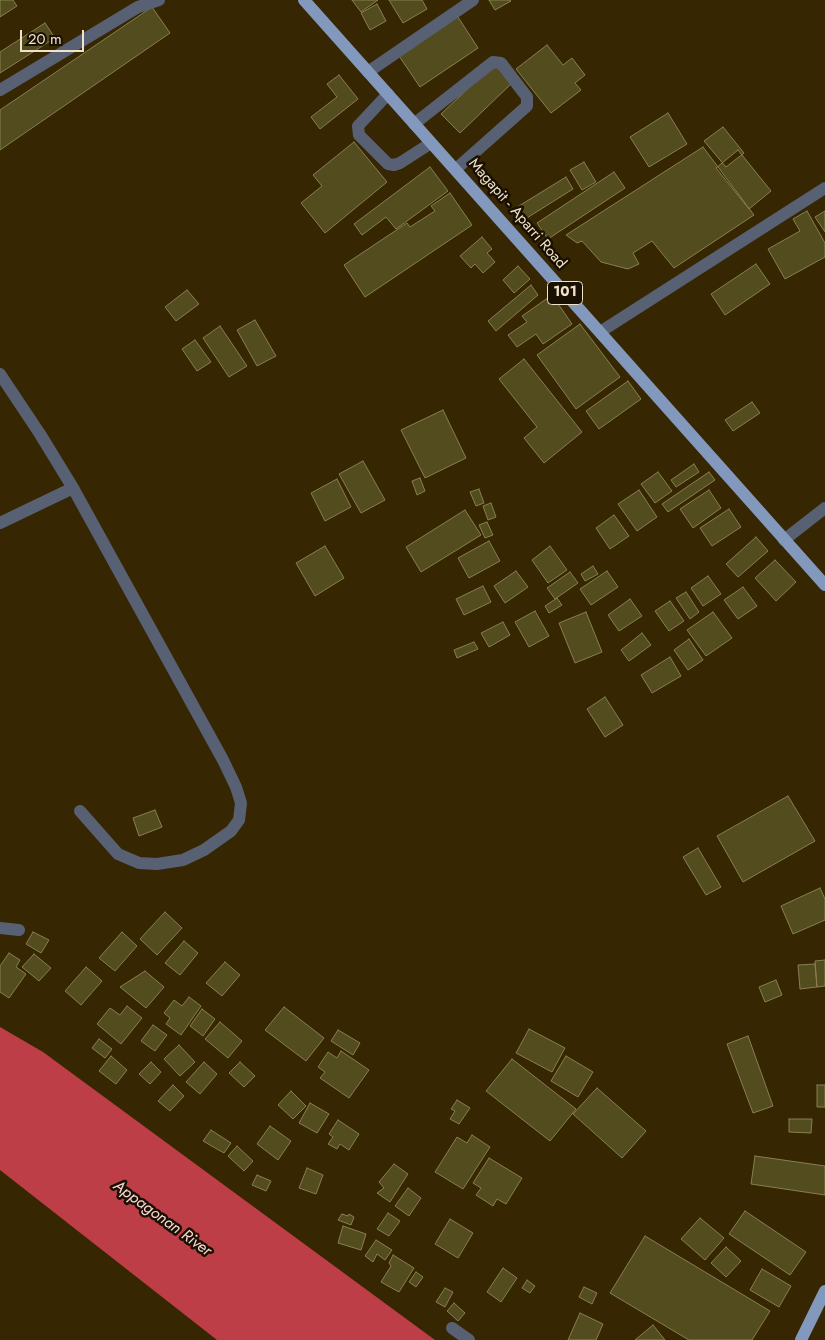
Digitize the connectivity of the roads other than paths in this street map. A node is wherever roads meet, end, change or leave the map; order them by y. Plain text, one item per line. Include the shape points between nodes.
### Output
1 (159, 0) edge
2 (304, 0) edge
3 (473, 0) edge
4 (368, 72) junction
5 (0, 90) edge
6 (388, 94) junction
7 (414, 124) junction
8 (430, 143) junction
9 (456, 169) junction
10 (825, 188) edge
11 (600, 332) junction
12 (0, 374) edge
13 (73, 488) junction
14 (825, 508) edge
15 (0, 523) edge
16 (784, 540) junction
17 (825, 585) edge
18 (80, 811) dead end
19 (0, 928) edge
20 (20, 930) dead end
21 (824, 1298) edge
22 (452, 1328) dead end
23 (468, 1340) edge
24 (801, 1340) edge

1 - 5 street via 138,7
2 - 4 main road, Magapit - Aparri Road / 101
3 - 4 street
4 - 6 main road, Magapit - Aparri Road / 101
6 - 7 main road, Magapit - Aparri Road / 101
6 - 8 street via 358,126 359,135 388,164 394,165
7 - 8 main road, Magapit - Aparri Road / 101
7 - 9 street via 493,62 501,63 527,97 527,106
8 - 9 main road, Magapit - Aparri Road / 101
9 - 11 main road, Magapit - Aparri Road / 101
10 - 11 street
11 - 16 main road, Magapit - Aparri Road / 101
12 - 13 street
13 - 15 street
13 - 18 street via 223,760 241,803 239,820 231,831 183,860 157,864 139,862 118,854
14 - 16 street
16 - 17 main road, Magapit - Aparri Road / 101
19 - 20 street
21 - 24 main road
22 - 23 street

